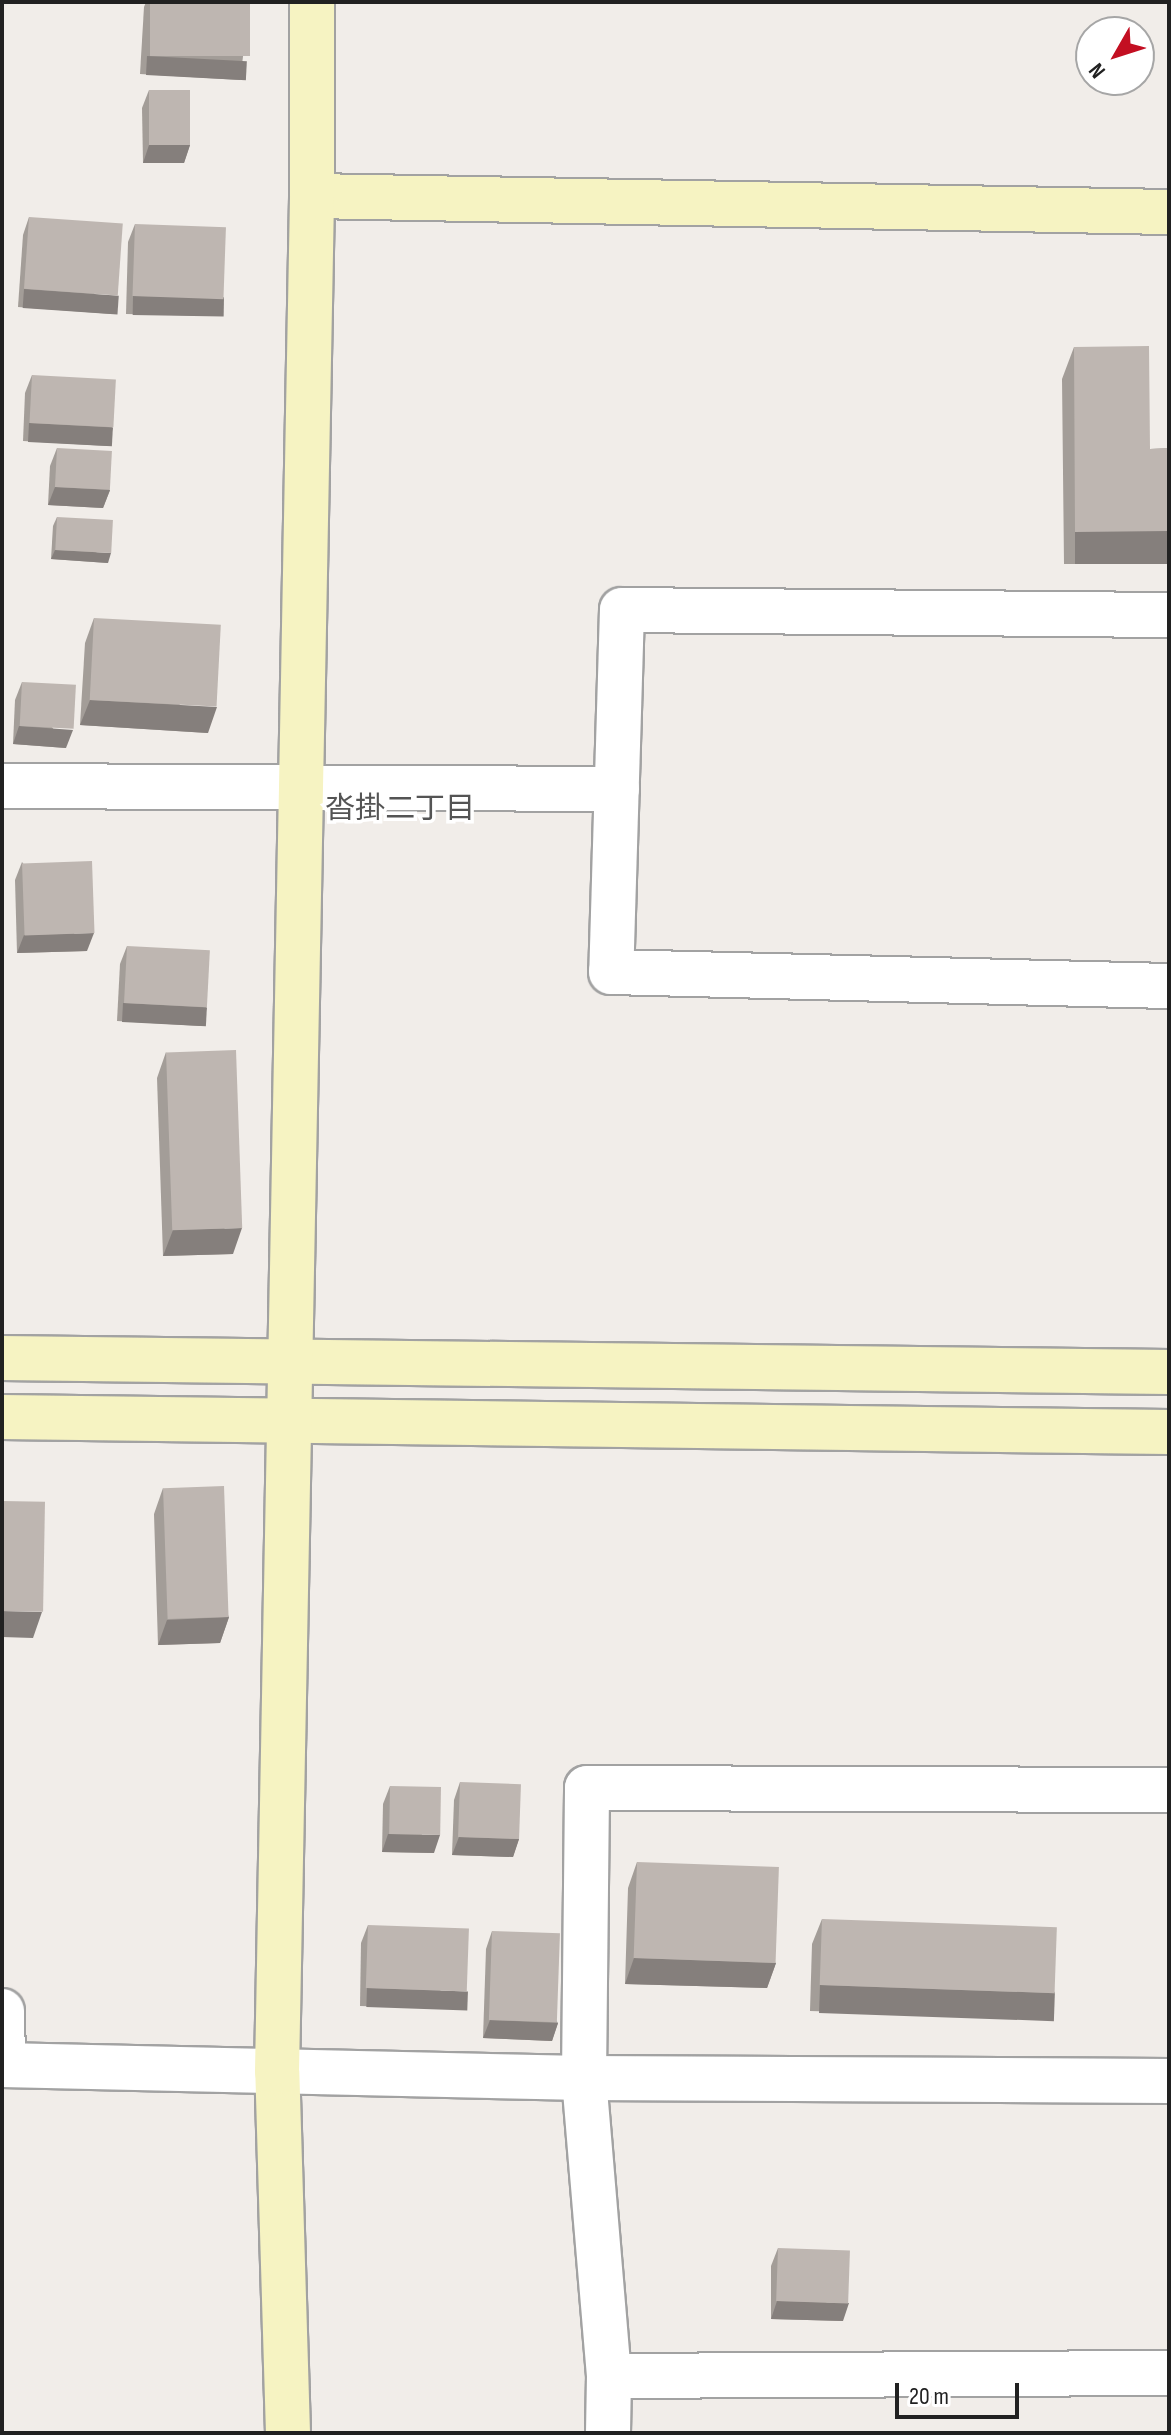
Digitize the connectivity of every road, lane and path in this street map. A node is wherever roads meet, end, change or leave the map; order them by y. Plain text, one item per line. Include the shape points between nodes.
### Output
1 (312, 2) edge
2 (312, 196) junction
3 (1169, 212) edge
4 (1169, 615) edge
5 (2, 786) edge
6 (617, 789) junction
7 (299, 790) junction
8 (1169, 986) edge
9 (2, 1358) edge
10 (287, 1360) junction
11 (1169, 1372) edge
12 (2, 1417) edge
13 (287, 1422) junction
14 (1169, 1432) edge
15 (1169, 1790) edge
16 (2, 2011) edge
17 (2, 2065) edge
18 (277, 2072) junction
19 (584, 2078) junction
20 (1169, 2081) edge
21 (1169, 2373) edge
22 (609, 2376) junction
23 (288, 2433) edge
24 (608, 2433) edge

1 - 2 street
2 - 3 street
2 - 7 street
4 - 6 street via 622,610
5 - 7 street
6 - 7 street
6 - 8 street via 611,972
7 - 10 street
9 - 10 street
10 - 11 street
10 - 13 street
12 - 13 street
13 - 14 street
13 - 18 street
15 - 19 street via 587,1788
16 - 17 street
17 - 18 street
18 - 19 street
18 - 23 street
19 - 20 street
19 - 22 street
21 - 22 street
22 - 24 street

